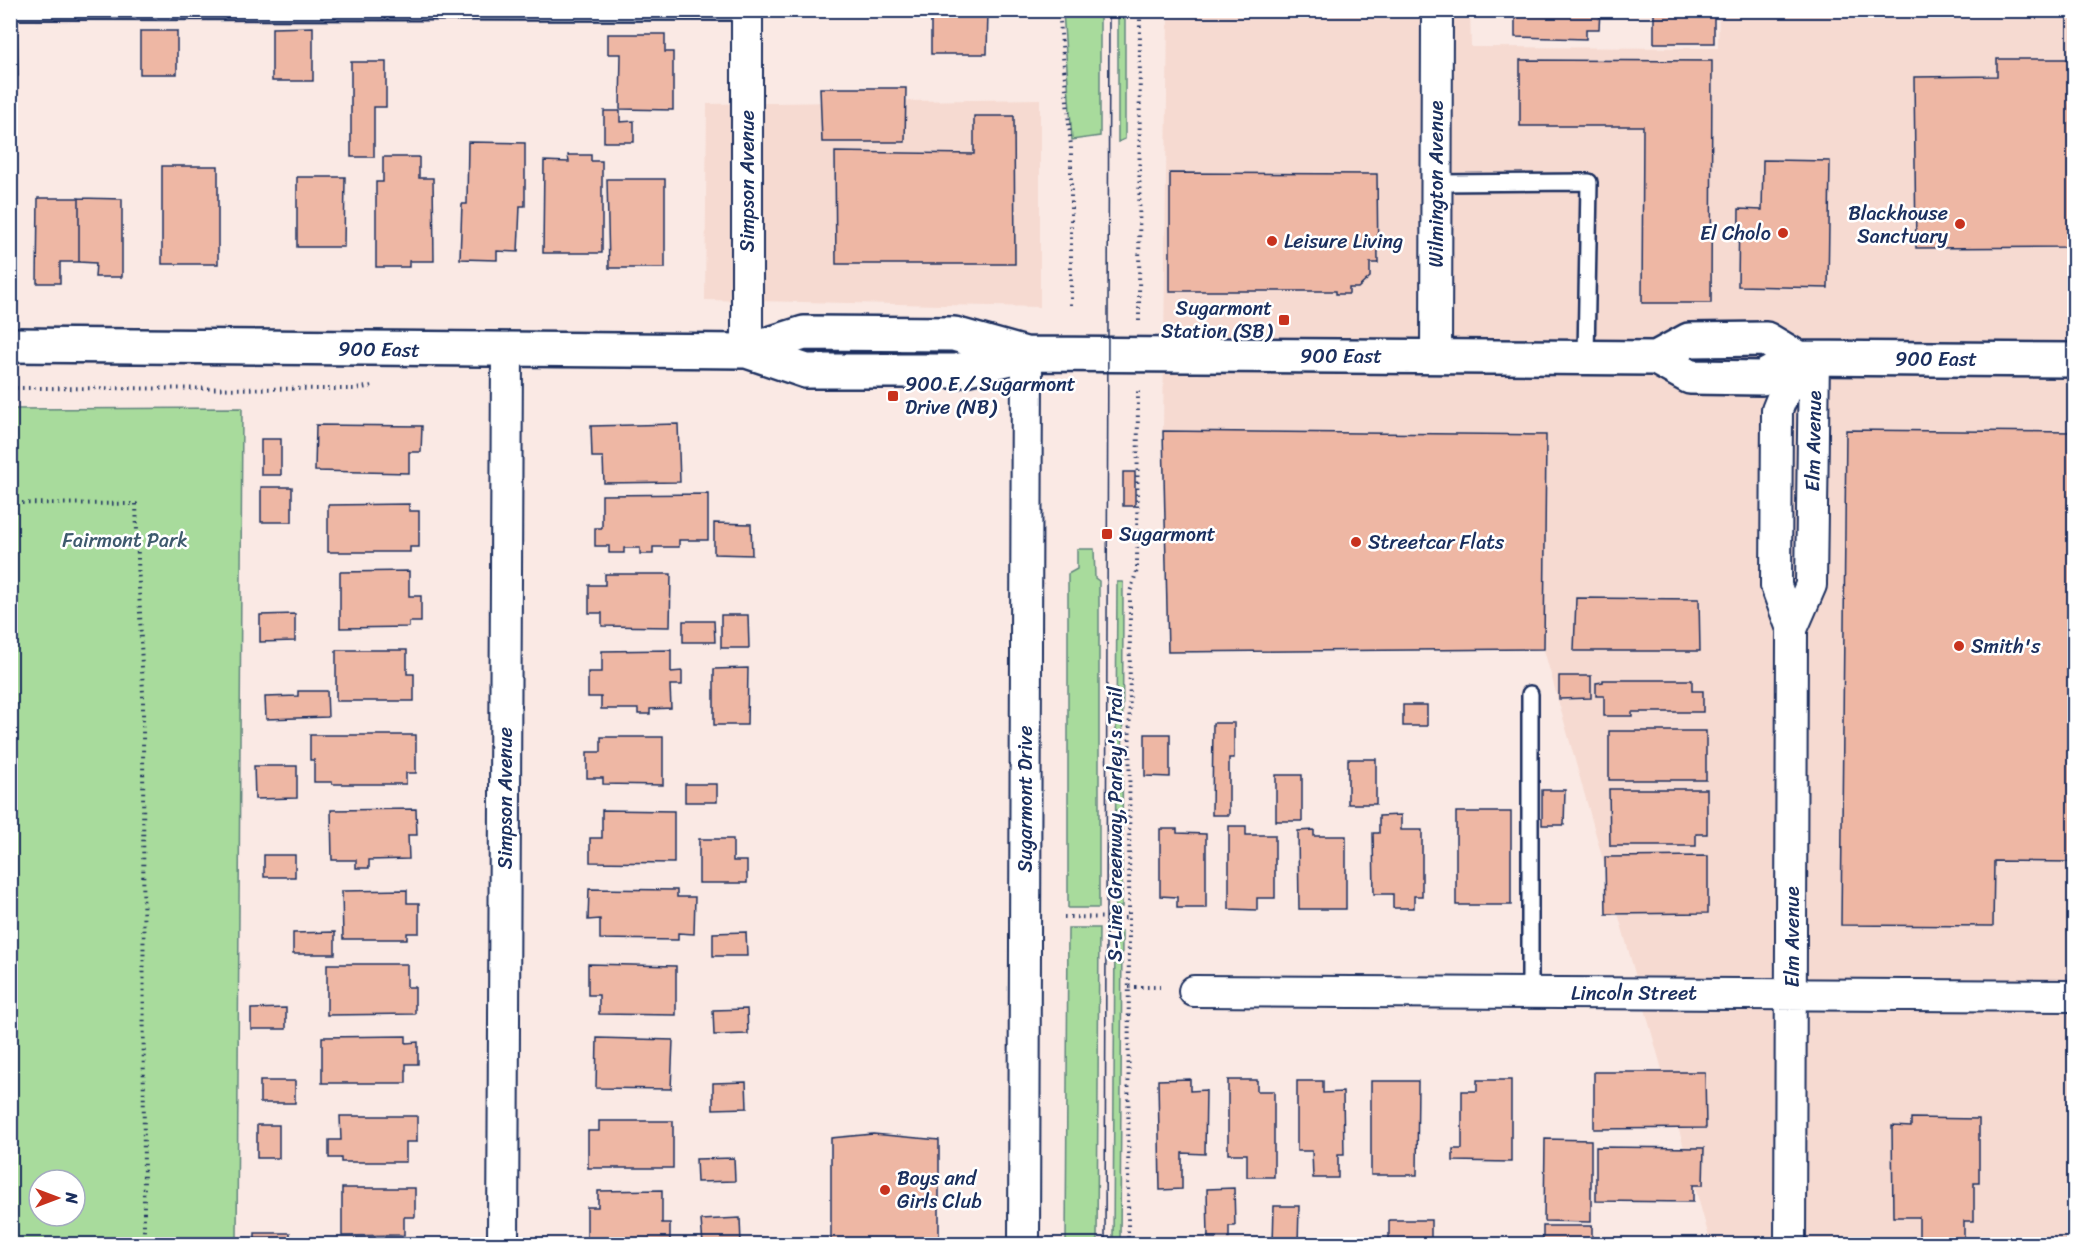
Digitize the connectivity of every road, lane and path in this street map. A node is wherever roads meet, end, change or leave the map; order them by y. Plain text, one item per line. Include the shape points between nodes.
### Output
1 (1059, 10) edge
2 (1072, 10) edge
3 (1437, 10) edge
4 (10, 11) edge
5 (747, 11) edge
6 (1140, 12) edge
7 (1436, 183) junction
8 (1071, 304) dead end
9 (1138, 305) dead end
10 (10, 345) edge
11 (507, 351) junction
12 (747, 351) junction
13 (1027, 354) junction
14 (1436, 357) junction
15 (1586, 357) junction
16 (1806, 358) junction
17 (2074, 360) edge
18 (376, 386) dead end
19 (10, 388) edge
20 (1138, 404) dead end
21 (10, 503) edge
22 (1530, 693) dead end
23 (1064, 917) dead end
24 (1130, 918) junction
25 (1194, 991) dead end
26 (1530, 992) junction
27 (1791, 994) junction
28 (2074, 996) edge
29 (144, 1245) edge
30 (503, 1245) edge
31 (1024, 1245) edge
32 (1128, 1245) edge
33 (1790, 1245) edge

1 - 8 path via 1071,147
2 - 6 path
3 - 7 street, Wilmington Avenue
4 - 5 lane
5 - 12 street, Simpson Avenue
6 - 9 path
7 - 14 street, Wilmington Avenue
7 - 15 lane via 1589,182
10 - 11 street, 900 East
11 - 12 street, 900 East
11 - 30 street, Simpson Avenue
12 - 13 street, 900 East via 804,333 954,334
13 - 14 street, 900 East
13 - 31 street, Sugarmont Drive
14 - 15 street, 900 East
15 - 16 street, 900 East via 1656,358 1690,376 1762,378
16 - 17 street, 900 East
16 - 27 street, Elm Avenue via 1811,585 1792,629
18 - 19 path
20 - 24 path, S-Line Greenway, Parley's Trail via 1137,570 1130,592
21 - 29 path via 136,504 143,695
22 - 26 lane
23 - 24 path
24 - 32 path, S-Line Greenway, Parley's Trail
25 - 26 street, Lincoln Street
26 - 27 street, Lincoln Street
27 - 28 street, Lincoln Street
27 - 33 street, Elm Avenue

